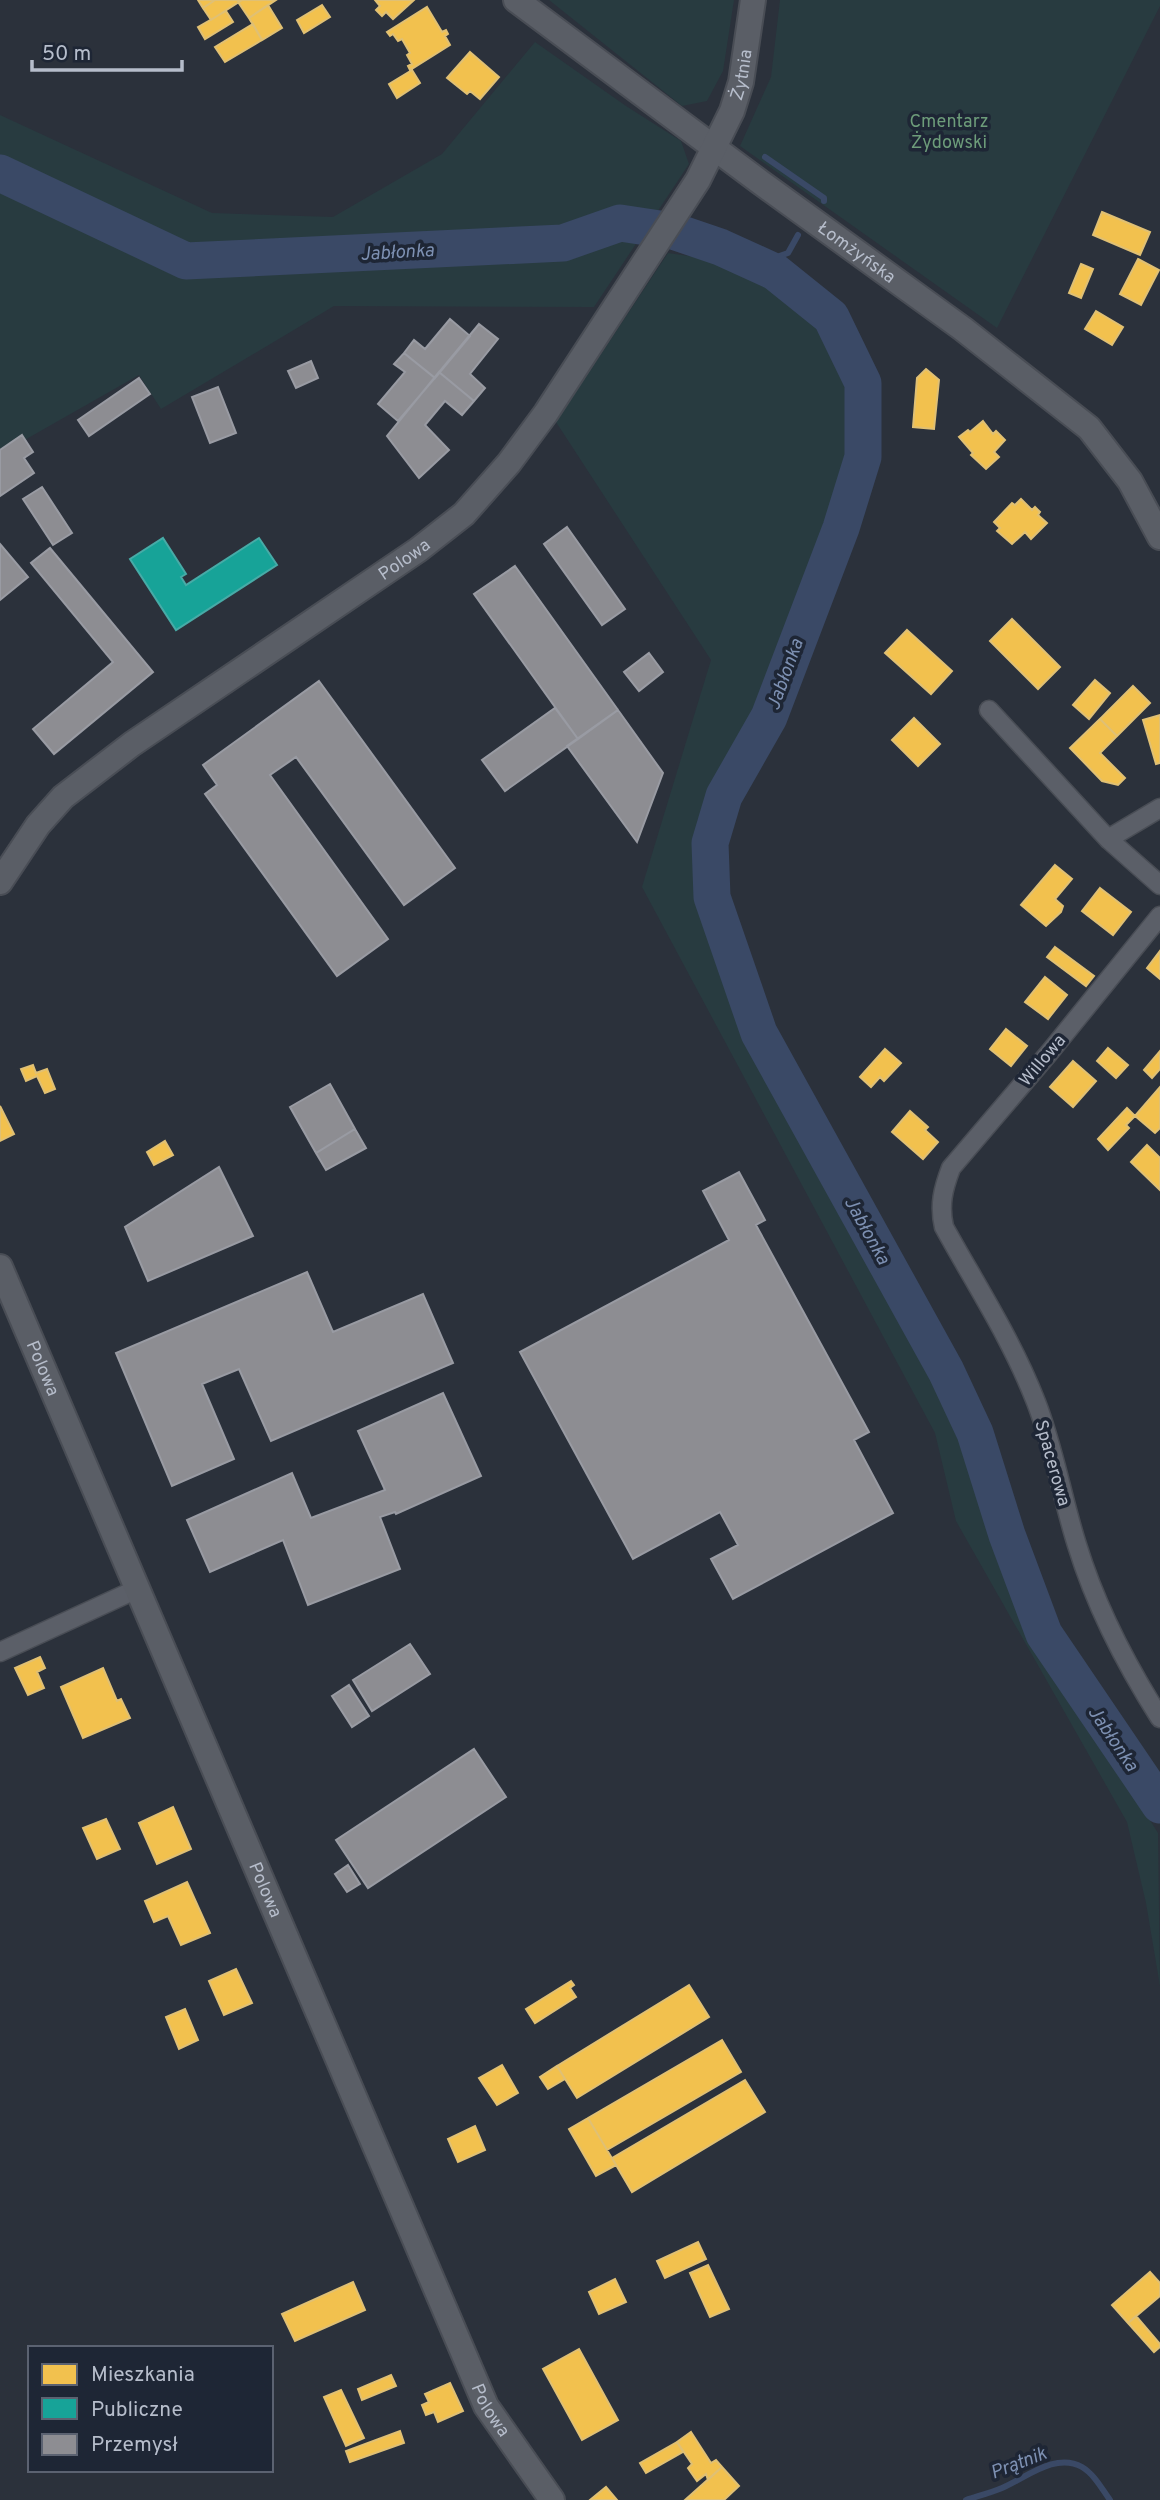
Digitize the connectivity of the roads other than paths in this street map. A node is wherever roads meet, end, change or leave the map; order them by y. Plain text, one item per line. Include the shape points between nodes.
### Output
1 (516, 0) edge
2 (754, 0) edge
3 (715, 146) junction
4 (1160, 537) edge
5 (989, 709) dead end
6 (1160, 808) edge
7 (1108, 839) junction
8 (0, 882) edge
9 (1160, 886) edge
10 (1160, 916) edge
11 (940, 1211) joint
12 (0, 1267) edge
13 (137, 1588) junction
14 (0, 1652) edge
15 (1160, 1718) edge
16 (552, 2500) edge

1 - 3 street, Łomżyńska
2 - 3 street, Żytnia via 741,82
3 - 4 street, Łomżyńska via 1089,428 1124,471
3 - 8 street, Polowa via 676,215 546,413 464,514 132,744 63,797
5 - 7 street
6 - 7 street
7 - 9 street
10 - 11 street, Willowa via 951,1168
11 - 15 street, Spacerowa via 944,1227 1012,1348 1037,1404 1091,1589 1111,1635
12 - 13 street, Polowa
13 - 14 street
13 - 16 street, Polowa via 486,2406

